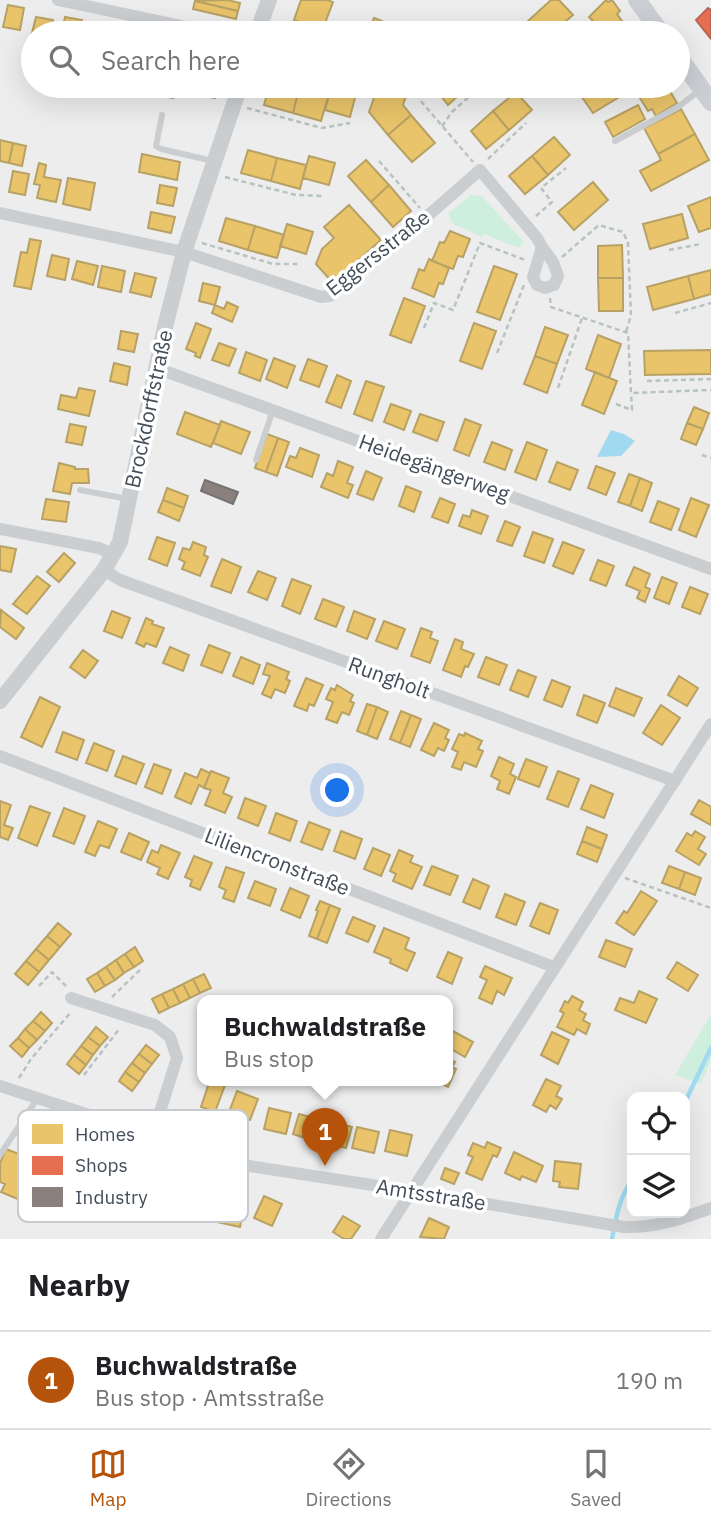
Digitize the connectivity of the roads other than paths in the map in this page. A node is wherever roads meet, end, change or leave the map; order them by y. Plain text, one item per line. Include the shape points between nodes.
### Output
1 (58, 0) edge
2 (269, 0) edge
3 (637, 0) edge
4 (158, 21) edge
5 (261, 21) edge
6 (652, 21) edge
7 (690, 73) edge
8 (706, 95) edge
9 (235, 98) edge
10 (162, 115) dead end
11 (615, 141) dead end
12 (213, 167) junction
13 (0, 213) edge
14 (187, 245) junction
15 (542, 247) junction
16 (156, 368) junction
17 (273, 410) junction
18 (256, 460) dead end
19 (80, 489) dead end
20 (130, 500) junction
21 (0, 529) edge
22 (114, 555) junction
23 (711, 569) edge
24 (104, 570) junction
25 (0, 700) edge
26 (711, 724) edge
27 (0, 756) edge
28 (675, 781) junction
29 (554, 967) junction
30 (75, 1000) road end
31 (5, 1088) edge
32 (37, 1099) junction
33 (30, 1110) edge
34 (70, 1110) edge
35 (161, 1110) edge
36 (18, 1128) edge
37 (0, 1155) edge
38 (248, 1166) edge
39 (411, 1191) junction
40 (711, 1208) edge
41 (381, 1239) edge

1 - 4 street
2 - 5 street
3 - 6 main road
7 - 8 main road
8 - 11 lane
9 - 12 street, Brockdorffstraße
10 - 12 lane via 156,146
12 - 14 street, Brockdorffstraße
13 - 14 street
14 - 15 street, Eggersstraße via 321,297 330,296 480,170
14 - 16 street, Brockdorffstraße
15 - 15 street via 533,280 548,288 558,279 554,262
16 - 17 street, Heidegängerweg
16 - 20 street, Brockdorffstraße
17 - 18 lane
17 - 23 street, Heidegängerweg
19 - 20 lane
20 - 22 street, Brockdorffstraße
21 - 22 street
22 - 24 street, Brockdorffstraße
24 - 25 street, Brockdorffstraße
24 - 28 street, Rungholt via 120,580
26 - 28 street
27 - 29 street, Liliencronstraße
28 - 29 street
29 - 39 street
30 - 35 street via 155,1025 170,1037 177,1058
31 - 32 street, Amtsstraße
32 - 33 lane
32 - 34 street, Amtsstraße
36 - 37 lane
38 - 39 street, Amtsstraße
39 - 40 street, Amtsstraße via 624,1227 670,1223
39 - 41 street

